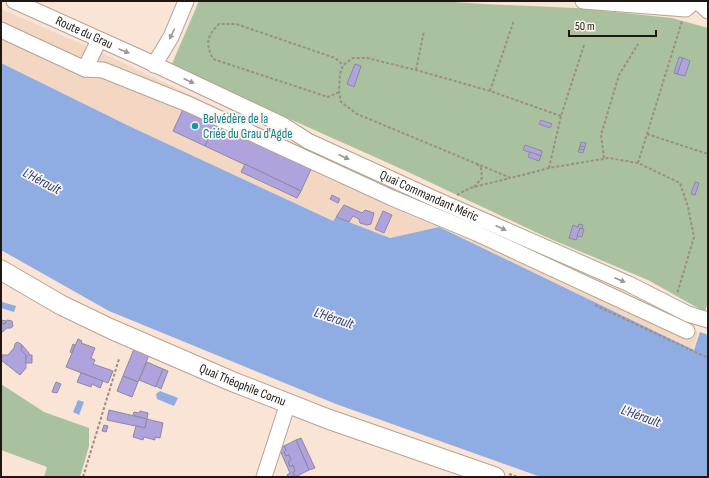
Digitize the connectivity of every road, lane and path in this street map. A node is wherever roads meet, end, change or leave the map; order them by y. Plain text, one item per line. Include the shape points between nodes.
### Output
1 (14, 1) edge
2 (186, 1) edge
3 (583, 1) edge
4 (693, 4) edge
5 (708, 11) edge
6 (514, 20) dead end
7 (1, 30) edge
8 (424, 31) dead end
9 (99, 40) junction
10 (638, 44) dead end
11 (584, 45) dead end
12 (154, 65) junction
13 (343, 65) junction
14 (85, 69) junction
15 (416, 70) junction
16 (490, 90) junction
17 (338, 92) junction
18 (562, 116) junction
19 (647, 134) junction
20 (708, 154) edge
21 (604, 158) junction
22 (476, 164) junction
23 (638, 164) junction
24 (549, 168) junction
25 (511, 178) junction
26 (474, 187) junction
27 (450, 205) junction
28 (1, 270) edge
29 (595, 304) dead end
30 (673, 306) junction
31 (708, 320) edge
32 (687, 330) dead end
33 (708, 358) edge
34 (119, 359) dead end
35 (288, 403) junction
36 (83, 477) edge
37 (264, 477) edge
38 (495, 477) edge

1 - 9 street, Route du Grau
2 -> 12 street via 171,37
3 - 4 street
4 - 5 street
4 - 19 path
6 - 16 path
7 - 14 street
8 - 15 path
9 -> 12 street, Route du Grau
9 - 14 street
10 - 21 path via 619,75 601,135
11 - 18 path
12 -> 27 street, Quai Commandant Méric via 283,125 308,141
13 - 15 path via 353,58 367,58
13 - 17 path
13 - 17 path via 335,58 236,24 220,24 207,40 213,59 328,97
14 - 32 street via 103,70 188,104
15 - 16 path
16 - 18 path
17 - 22 path via 341,102 357,114
18 - 24 path
19 - 20 path
19 - 23 path
21 - 23 path
21 - 24 path
22 - 25 path
22 - 26 path via 481,168 482,178
23 - 30 path via 680,182 688,207 694,237
24 - 25 path
25 - 26 path
26 - 27 path via 453,198
27 -> 30 street, Quai Commandant Méric
28 - 35 main road, Quai Théophile Cornu via 61,305 111,329
29 - 33 path
30 - 31 street, Quai Commandant Méric
34 - 36 path
35 - 37 street
35 - 38 main road, Quai Théophile Cornu

